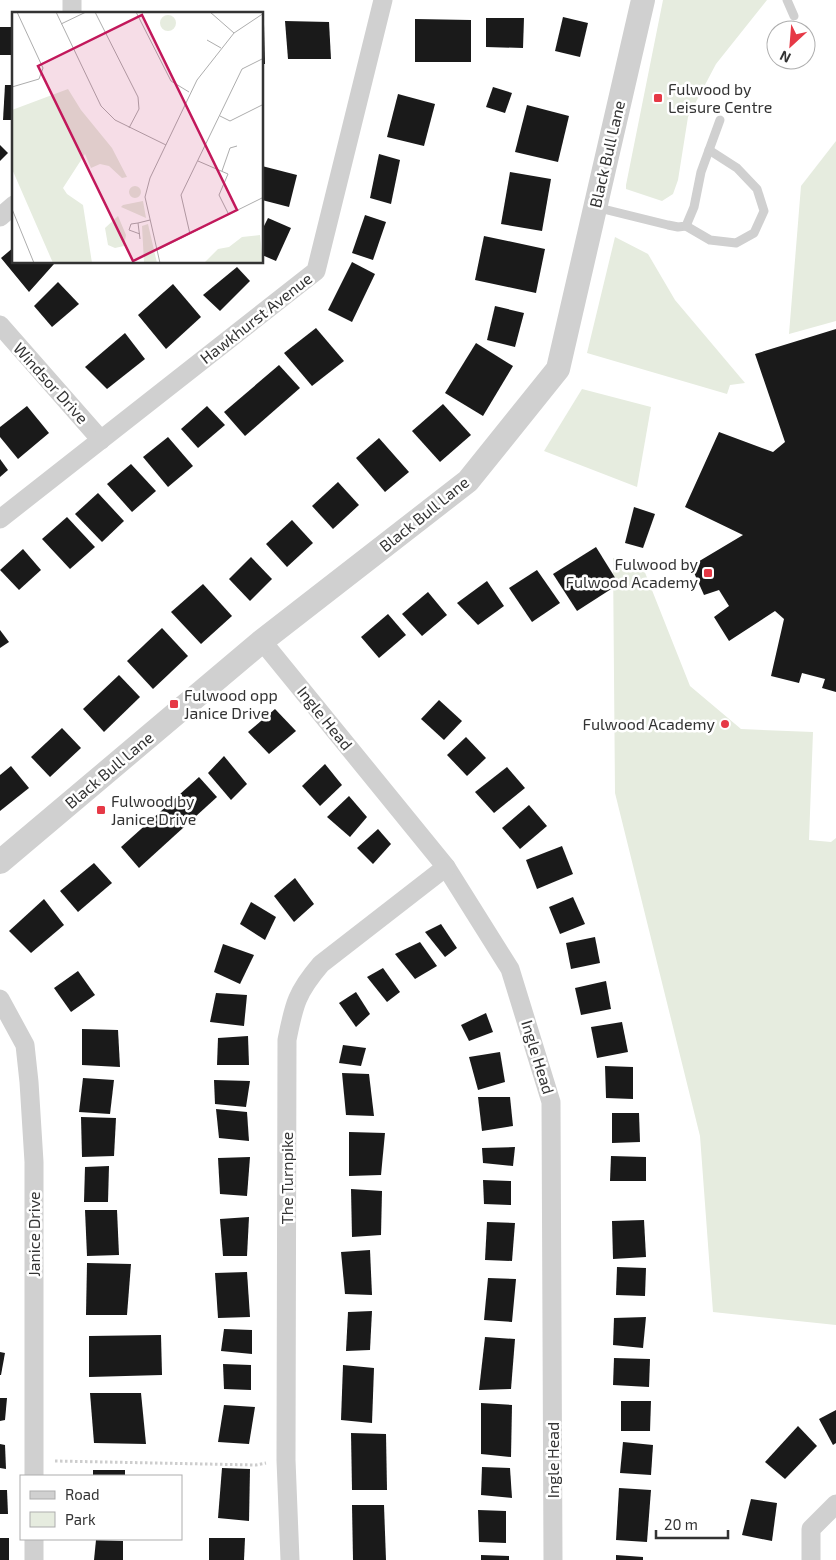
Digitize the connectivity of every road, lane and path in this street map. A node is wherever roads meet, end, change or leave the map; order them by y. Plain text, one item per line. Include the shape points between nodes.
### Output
1 (382, 0) edge
2 (643, 0) edge
3 (787, 0) edge
4 (794, 16) dead end
5 (720, 120) dead end
6 (709, 150) junction
7 (12, 206) edge
8 (595, 206) junction
9 (0, 217) edge
10 (686, 226) junction
11 (0, 326) edge
12 (101, 440) junction
13 (0, 519) edge
14 (262, 641) junction
15 (0, 862) edge
16 (446, 868) junction
17 (0, 999) edge
18 (286, 1460) junction
19 (34, 1469) edge
20 (836, 1504) edge
21 (34, 1540) edge
22 (34, 1560) edge
23 (290, 1560) edge
24 (553, 1560) edge
25 (811, 1560) edge

1 - 12 street, Hawkhurst Avenue via 316,271
2 - 8 street, Black Bull Lane
3 - 4 lane
5 - 6 lane
6 - 10 lane
6 - 10 lane via 737,168 757,189 764,211 754,233 736,243 710,240
7 - 9 street
8 - 10 lane via 668,225
8 - 14 street, Black Bull Lane via 558,369 468,481
11 - 12 street, Windsor Drive
12 - 13 street, Hawkhurst Avenue
14 - 15 street, Black Bull Lane
14 - 16 street, Ingle Head
16 - 18 street, The Turnpike via 321,964 297,997 291,1016 287,1040
16 - 24 street, Ingle Head via 510,968 552,1102
17 - 19 street, Janice Drive via 26,1045 29,1082 34,1162
18 - 19 path via 256,1465
18 - 23 street, The Turnpike
20 - 25 street via 812,1529
21 - 22 street

